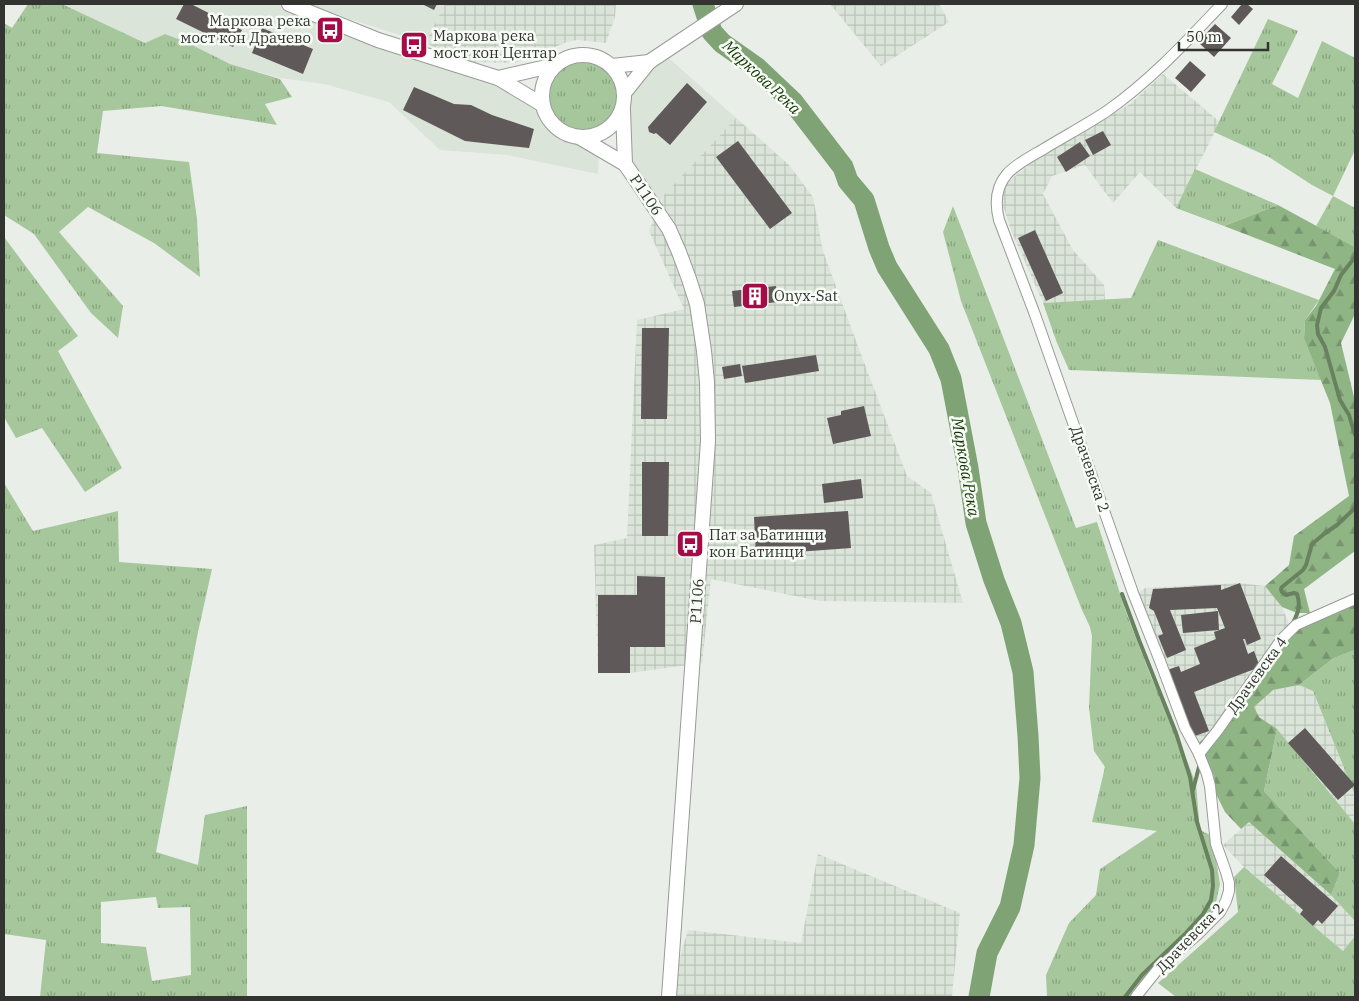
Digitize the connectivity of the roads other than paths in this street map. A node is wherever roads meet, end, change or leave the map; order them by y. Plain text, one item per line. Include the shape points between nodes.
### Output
1 (289, 4) edge
2 (736, 4) edge
3 (1222, 4) edge
4 (649, 62) junction
5 (555, 65) junction
6 (612, 66) junction
7 (498, 78) junction
8 (625, 92) junction
9 (543, 105) junction
10 (623, 109) junction
11 (579, 137) junction
12 (624, 164) junction
13 (1355, 599) edge
14 (1199, 754) junction
15 (669, 997) edge
16 (1136, 997) edge

1 - 7 main road via 378,40
2 - 4 main road
3 - 14 street, Драчевска 2 via 1139,87 1106,112 1007,174 998,187 996,199 999,220 1133,593 1184,728
4 - 6 main road
4 - 8 main road
5 - 6 main road via 584,54
5 - 7 main road
5 - 9 main road via 545,79
6 - 8 main road via 621,78
7 - 9 main road
8 - 10 main road
9 - 11 main road via 555,127
10 - 11 main road via 615,123 602,133
10 - 12 main road
11 - 12 main road
12 - 15 main road, P1106 via 669,229 690,279 697,304 707,382 708,441
13 - 14 street, Драчевска 4 via 1296,625 1281,640
14 - 16 street, Драчевска 2 via 1210,786 1216,844 1229,891 1220,912 1158,970

